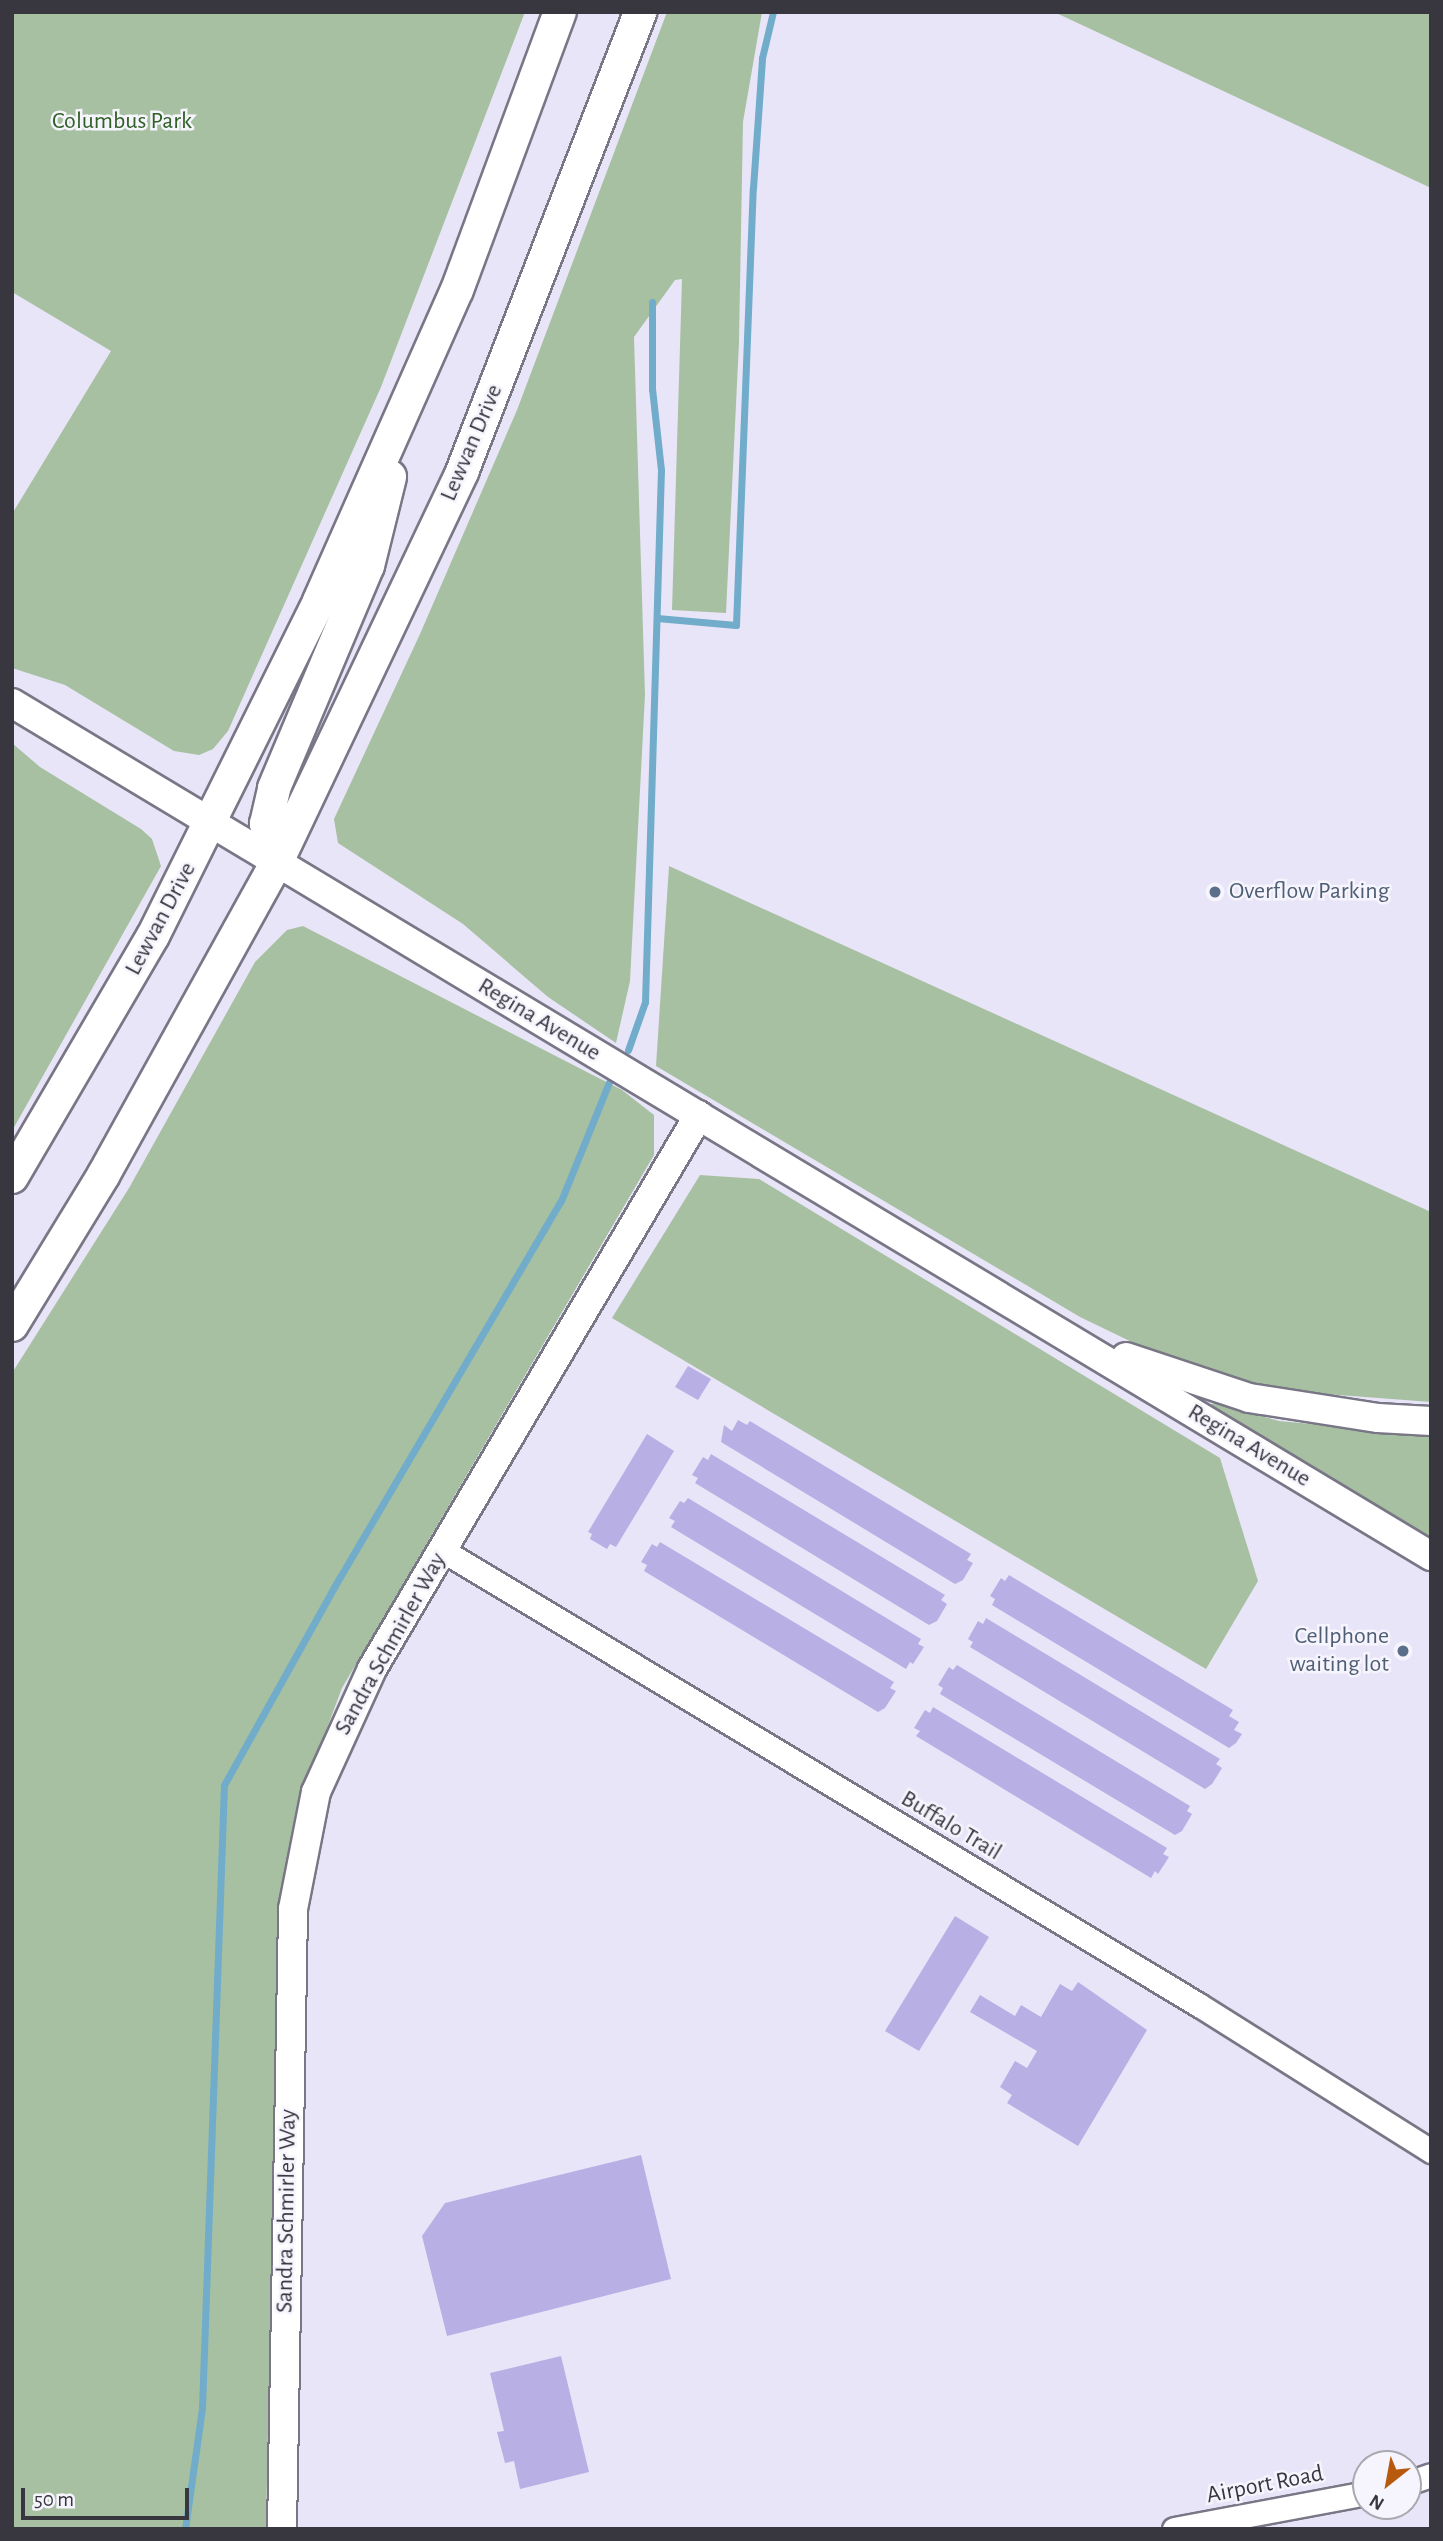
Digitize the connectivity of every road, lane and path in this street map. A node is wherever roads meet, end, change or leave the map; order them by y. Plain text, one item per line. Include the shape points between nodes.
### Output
1 (560, 12) edge
2 (640, 12) edge
3 (401, 424) junction
4 (12, 703) edge
5 (212, 822) junction
6 (277, 862) junction
7 (699, 1115) junction
8 (12, 1177) edge
9 (12, 1325) edge
10 (1068, 1335) junction
11 (1431, 1420) edge
12 (442, 1550) junction
13 (1431, 1556) edge
14 (1431, 2151) edge
15 (1352, 2496) edge
16 (282, 2529) edge
17 (1174, 2529) edge

1 - 3 main road, Lewvan Drive via 482,226
2 - 6 main road, Lewvan Drive via 461,472
3 - 5 main road, Lewvan Drive
3 - 6 main road, Lewvan Drive via 368,566 274,788 266,824
4 - 5 street, Regina Avenue
5 - 6 street, Regina Avenue
5 - 8 main road, Lewvan Drive via 153,936
6 - 7 street, Regina Avenue
6 - 9 main road, Lewvan Drive via 104,1174
7 - 10 street, Regina Avenue
7 - 12 street, Sandra Schmirler Way
10 - 11 street, Regina Avenue via 1249,1398 1378,1418
10 - 13 street, Regina Avenue
12 - 14 street, Buffalo Trail via 1199,2005
12 - 16 street, Sandra Schmirler Way via 341,1731 316,1791 300,1863 291,1965
15 - 17 street, Airport Road

